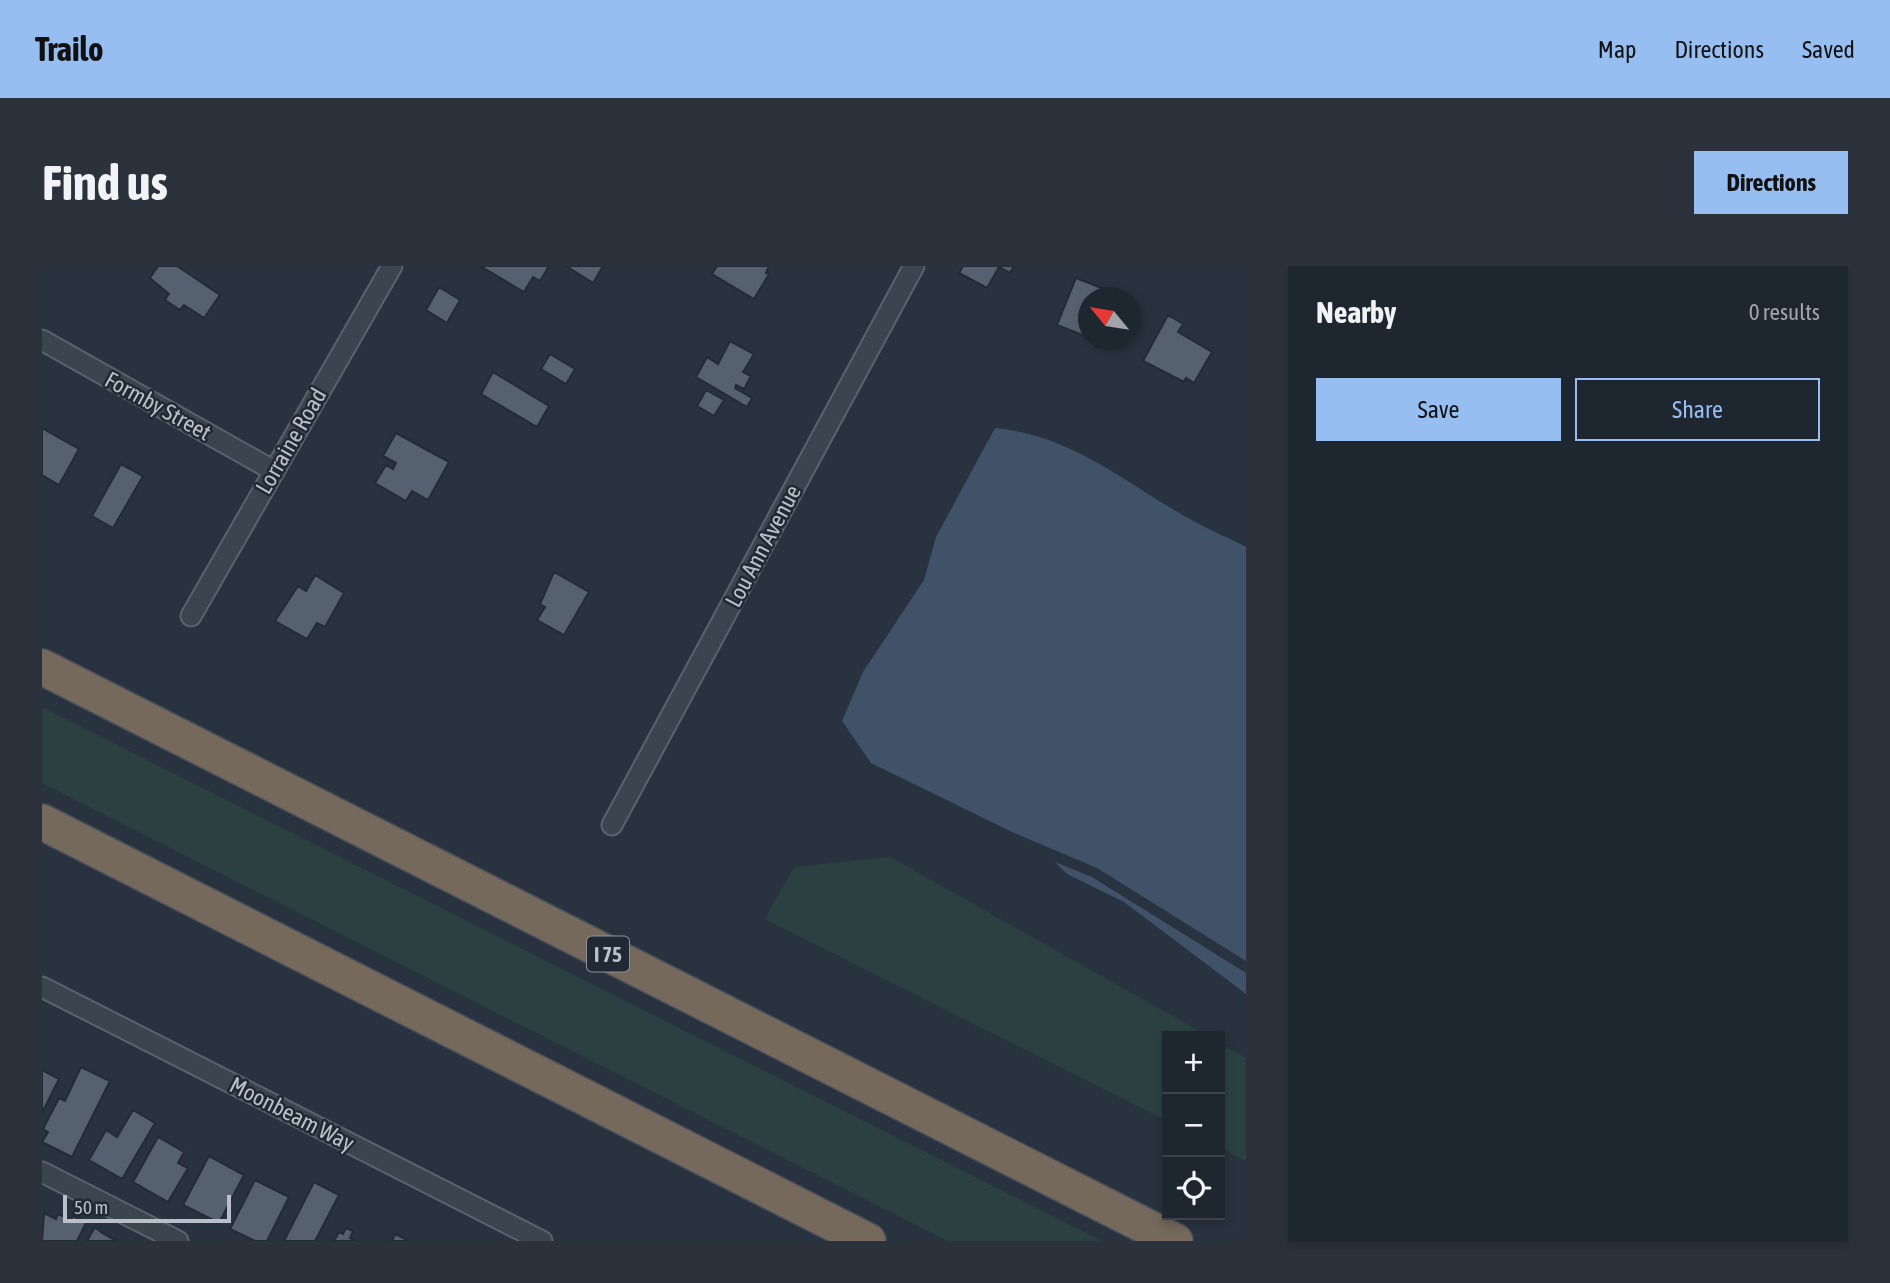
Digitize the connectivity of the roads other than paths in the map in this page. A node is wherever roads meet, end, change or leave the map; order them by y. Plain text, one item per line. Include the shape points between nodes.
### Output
1 (392, 266) edge
2 (914, 266) edge
3 (42, 341) edge
4 (274, 471) junction
5 (191, 616) dead end
6 (42, 667) edge
7 (42, 822) edge
8 (612, 825) dead end
9 (42, 987) edge
10 (42, 1172) edge
11 (178, 1241) edge
12 (542, 1241) edge
13 (868, 1241) edge
14 (1175, 1241) edge

1 - 4 street, Lorraine Road
2 - 8 street, Lou Ann Avenue
3 - 4 street, Formby Street
4 - 5 street, Lorraine Road
6 - 14 highway, I 75
7 - 13 highway
9 - 12 street, Moonbeam Way
10 - 11 street

